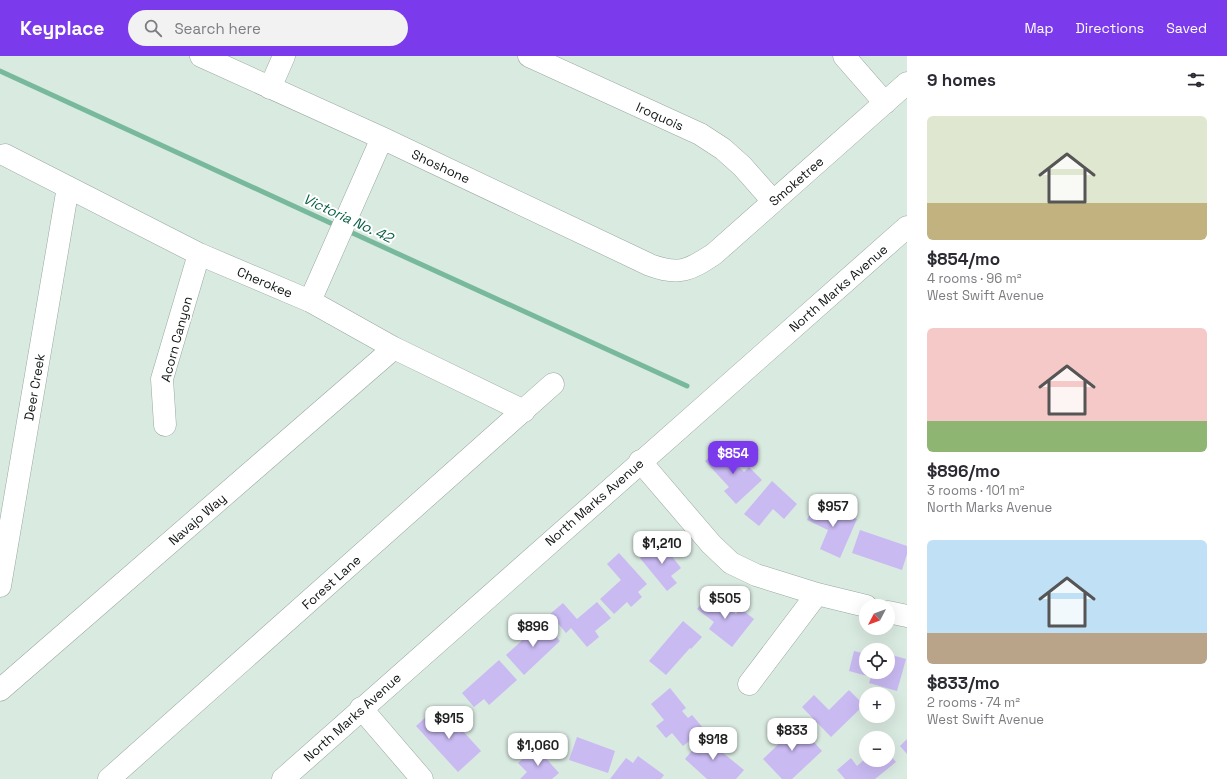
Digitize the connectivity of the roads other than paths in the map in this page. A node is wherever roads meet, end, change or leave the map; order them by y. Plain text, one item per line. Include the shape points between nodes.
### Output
1 (201, 56) edge
2 (284, 56) edge
3 (529, 56) edge
4 (844, 56) edge
5 (907, 83) edge
6 (270, 88) junction
7 (884, 103) junction
8 (382, 138) junction
9 (5, 155) dead end
10 (68, 187) junction
11 (773, 201) junction
12 (907, 227) edge
13 (199, 254) junction
14 (682, 272) joint
15 (310, 301) junction
16 (394, 348) junction
17 (553, 384) dead end
18 (524, 411) junction
19 (164, 425) dead end
20 (640, 461) junction
21 (0, 586) edge
22 (817, 594) junction
23 (859, 604) edge
24 (895, 613) edge
25 (907, 616) edge
26 (748, 684) dead end
27 (0, 690) edge
28 (361, 708) junction
29 (109, 779) edge
30 (283, 779) edge
31 (422, 779) edge

1 - 6 street, Shoshone
2 - 6 street
3 - 11 street, Iroquois via 700,134 723,149 742,166
4 - 7 street
5 - 7 street, Smoketree
6 - 8 street, Shoshone
7 - 11 street, Smoketree
8 - 14 street, Shoshone via 650,265 666,271
8 - 15 street
9 - 10 street, Cherokee
10 - 13 street, Cherokee
10 - 21 street, Deer Creek
11 - 14 street, Smoketree via 714,254
12 - 20 street, North Marks Avenue
13 - 15 street, Cherokee
13 - 19 street, Acorn Canyon via 162,380
15 - 16 street, Cherokee
16 - 18 street, Cherokee
16 - 27 street, Navajo Way
17 - 18 street, Forest Lane
18 - 29 street, Forest Lane
20 - 22 street via 711,544 731,563 756,575
20 - 28 street, North Marks Avenue
22 - 23 street
22 - 26 street
24 - 25 street
28 - 30 street, North Marks Avenue
28 - 31 street

